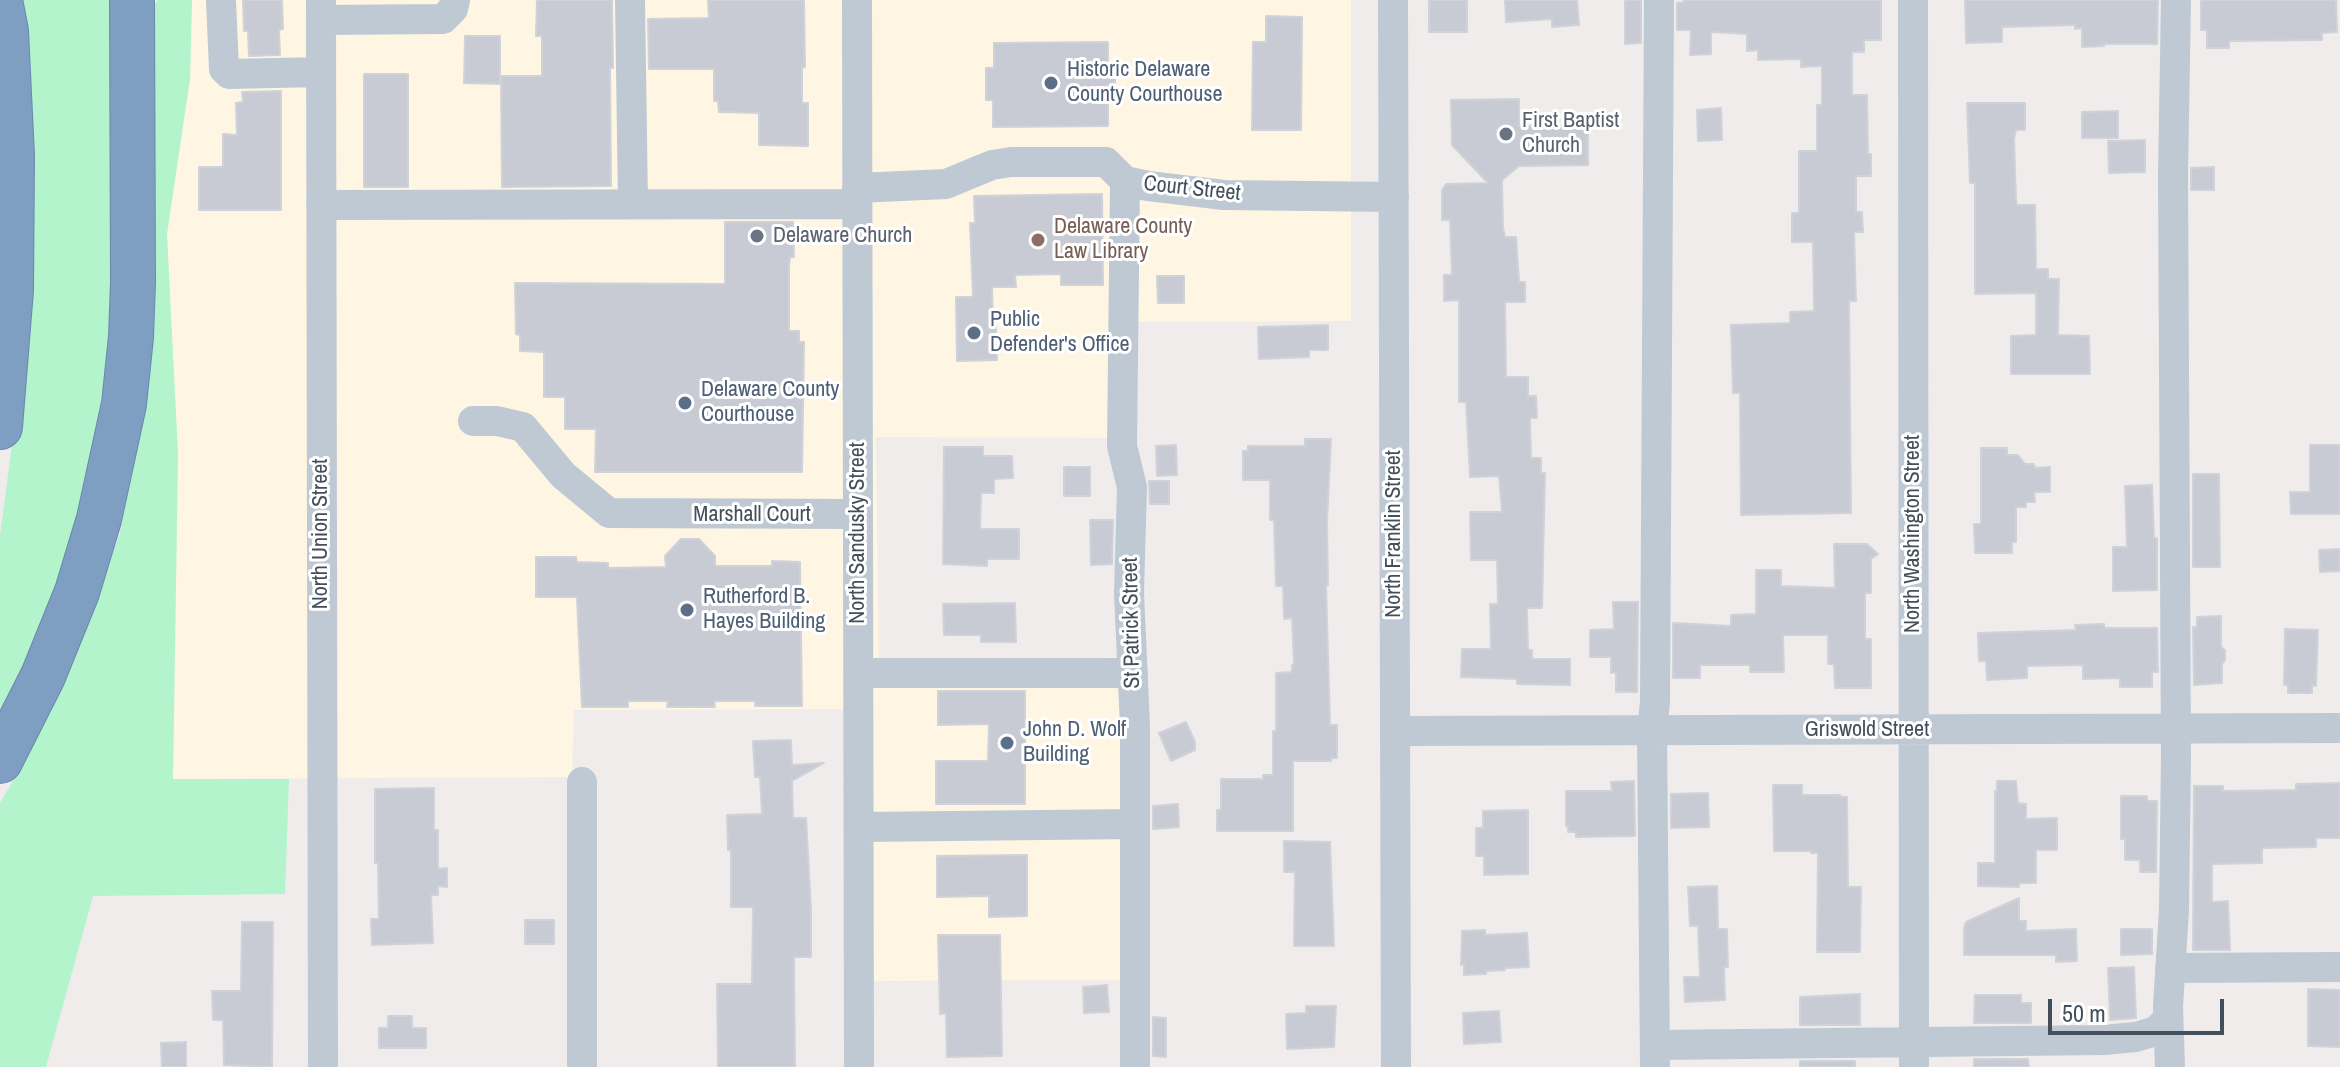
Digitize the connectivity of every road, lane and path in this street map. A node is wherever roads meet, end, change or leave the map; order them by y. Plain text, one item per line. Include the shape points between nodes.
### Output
1 (132, 0) edge
2 (455, 0) edge
3 (630, 0) edge
4 (857, 0) edge
5 (1393, 0) edge
6 (1659, 0) edge
7 (1913, 0) edge
8 (2176, 0) edge
9 (221, 1) edge
10 (321, 10) edge
11 (3, 16) edge
12 (321, 72) junction
13 (1125, 181) junction
14 (857, 196) junction
15 (1394, 197) junction
16 (633, 204) junction
17 (321, 205) junction
18 (473, 421) dead end
19 (0, 427) edge
20 (858, 514) junction
21 (859, 673) junction
22 (1133, 673) junction
23 (2340, 728) edge
24 (2175, 729) junction
25 (1652, 730) junction
26 (1913, 730) junction
27 (1395, 731) junction
28 (0, 761) edge
29 (582, 782) dead end
30 (1135, 824) junction
31 (860, 827) junction
32 (2340, 967) edge
33 (2170, 968) junction
34 (2168, 1019) junction
35 (1914, 1054) edge
36 (1655, 1056) edge
37 (323, 1067) edge
38 (582, 1067) edge
39 (859, 1067) edge
40 (1135, 1067) edge
41 (1396, 1067) edge
42 (2170, 1067) edge

1 - 28 highway via 133,282 124,404 77,592
2 - 10 street via 443,19
3 - 16 street
4 - 14 street, North Sandusky Street
5 - 15 street, North Franklin Street
6 - 25 street
7 - 26 street, North Washington Street
8 - 24 street
9 - 12 street via 224,69 229,74
10 - 12 street, North Union Street
11 - 19 highway via 12,156 11,290
12 - 17 street, North Union Street
13 - 14 street, Court Street via 1106,162 1011,162 946,184
13 - 15 street, Court Street via 1224,195
13 - 22 street, St Patrick Street via 1122,446 1132,487
14 - 16 street, Court Street
14 - 20 street, North Sandusky Street
15 - 27 street, North Franklin Street
16 - 17 street, Court Street
17 - 37 street, North Union Street
18 - 20 street, Marshall Court via 523,427 563,475 609,513
20 - 21 street, North Sandusky Street
21 - 22 street
21 - 31 street, North Sandusky Street
22 - 30 street, St Patrick Street
23 - 24 street, Griswold Street
24 - 26 street, Griswold Street
24 - 33 street
25 - 26 street, Griswold Street
25 - 27 street, Griswold Street
25 - 36 street
26 - 35 street, North Washington Street
27 - 41 street, North Franklin Street
29 - 38 street
30 - 31 street
30 - 40 street, St Patrick Street
31 - 39 street, North Sandusky Street
32 - 33 street
33 - 34 street
34 - 35 street via 2156,1031 2136,1037
34 - 42 street
35 - 36 street

